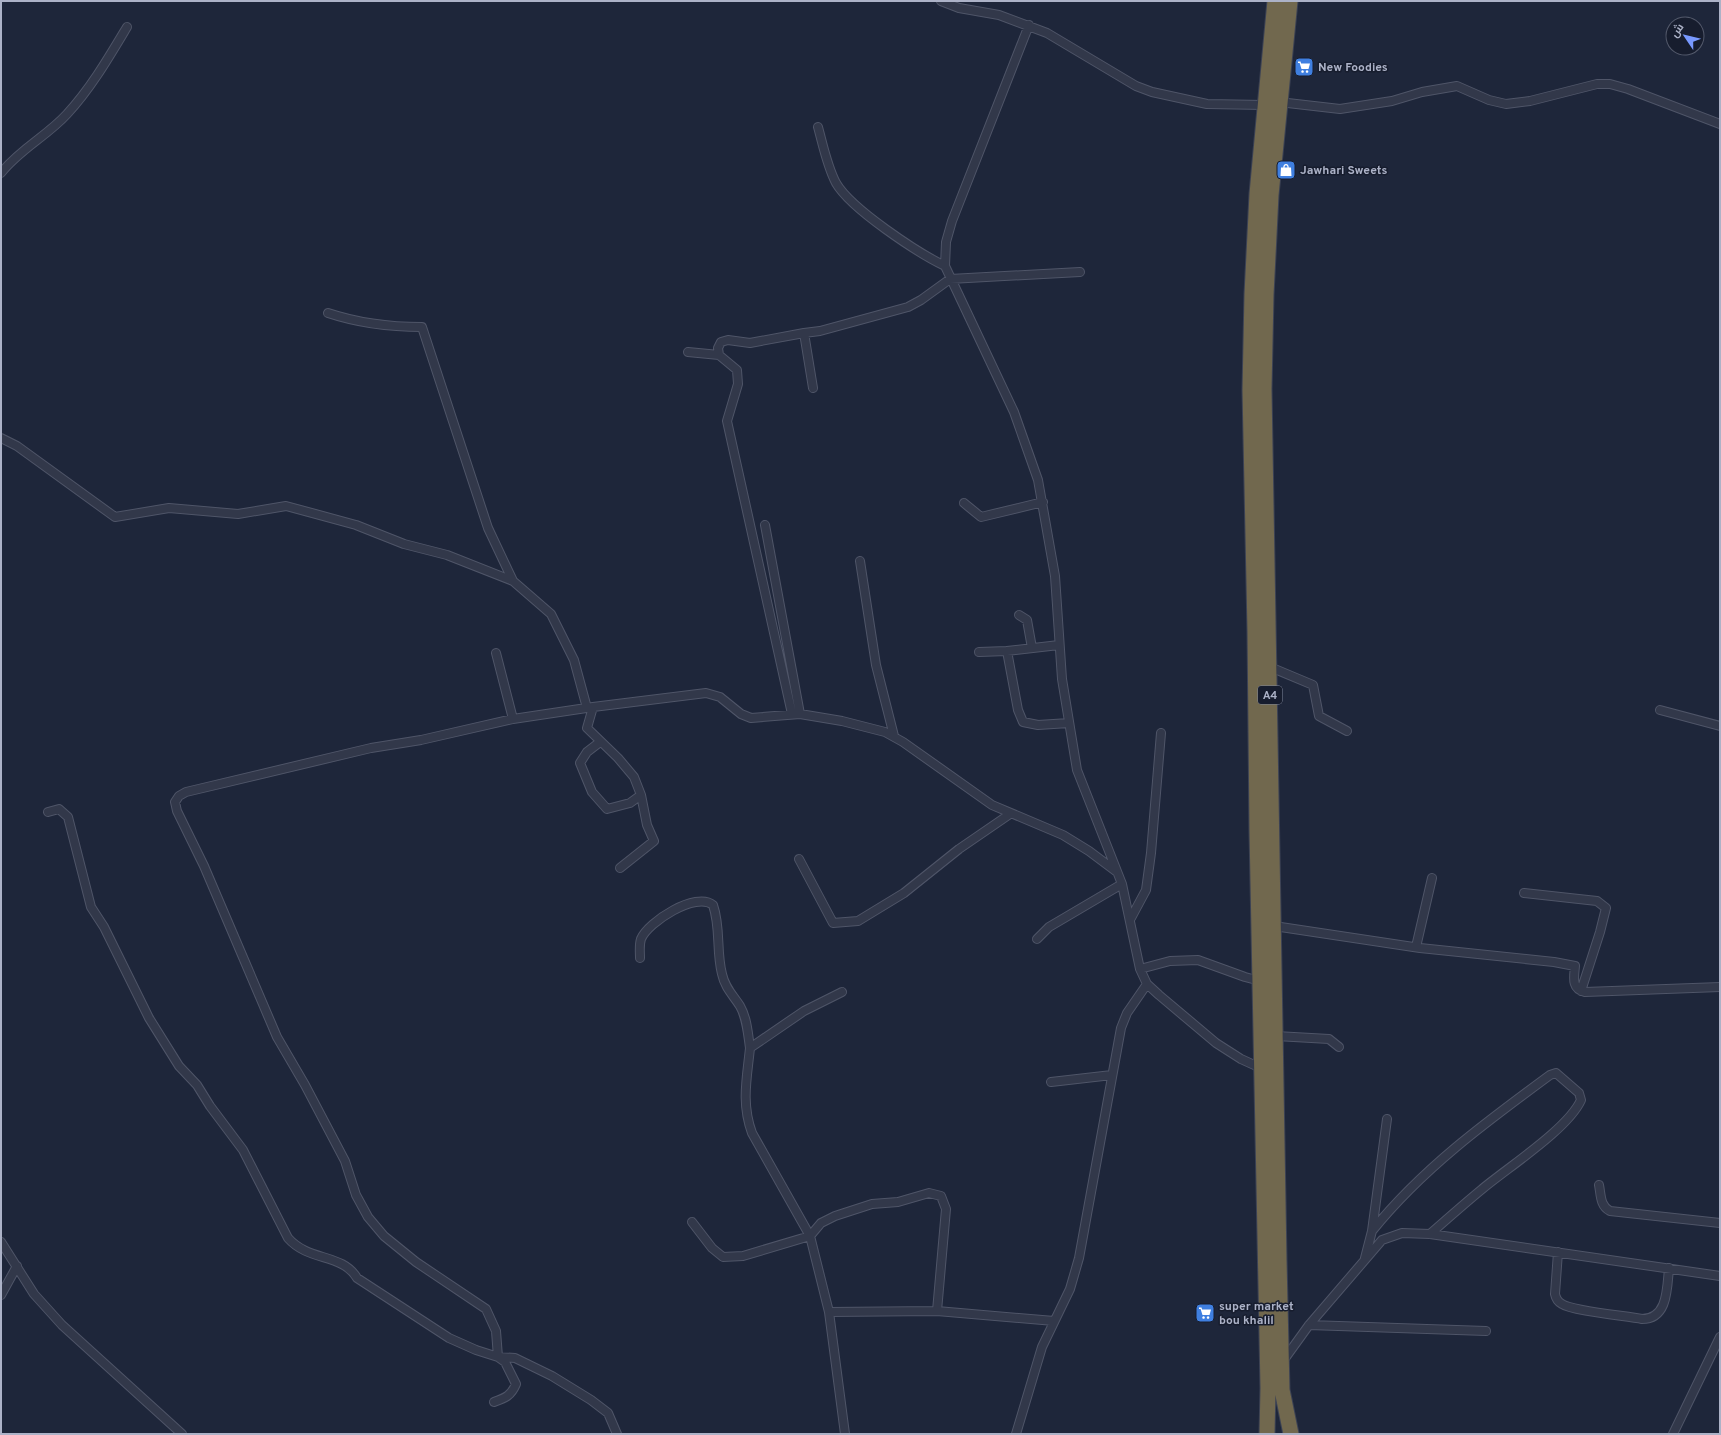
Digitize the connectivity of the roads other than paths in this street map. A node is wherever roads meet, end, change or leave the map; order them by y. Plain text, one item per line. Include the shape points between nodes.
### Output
1 (941, 1) edge
2 (1275, 1) edge
3 (1290, 1) edge
4 (1029, 25) junction
5 (127, 27) dead end
6 (1269, 54) junction
7 (1284, 55) junction
8 (1279, 102) junction
9 (1264, 105) junction
10 (1720, 124) edge
11 (818, 127) dead end
12 (1, 173) edge
13 (946, 266) junction
14 (1080, 272) dead end
15 (950, 279) junction
16 (328, 313) dead end
17 (804, 333) junction
18 (688, 352) dead end
19 (720, 355) junction
20 (813, 388) dead end
21 (1, 438) edge
22 (1043, 502) junction
23 (964, 503) dead end
24 (766, 525) dead end
25 (860, 561) dead end
26 (513, 581) junction
27 (1020, 615) dead end
28 (1059, 645) junction
29 (1032, 648) junction
30 (1007, 651) junction
31 (979, 652) dead end
32 (496, 653) dead end
33 (1270, 667) junction
34 (590, 707) junction
35 (1660, 710) dead end
36 (796, 714) junction
37 (513, 720) junction
38 (1069, 723) junction
39 (1720, 726) edge
40 (1347, 731) dead end
41 (1161, 732) dead end
42 (894, 736) junction
43 (600, 742) junction
44 (641, 795) junction
45 (48, 812) dead end
46 (1010, 814) junction
47 (799, 859) dead end
48 (620, 868) dead end
49 (1117, 872) junction
50 (1432, 878) dead end
51 (1122, 884) junction
52 (1524, 893) dead end
53 (1131, 918) junction
54 (1274, 926) junction
55 (1037, 939) dead end
56 (1416, 947) junction
57 (640, 958) dead end
58 (1140, 969) junction
59 (1260, 981) junction
60 (1147, 984) junction
61 (1720, 987) edge
62 (1581, 991) junction
63 (842, 992) dead end
64 (1276, 1036) junction
65 (1339, 1047) dead end
66 (750, 1048) junction
67 (1263, 1069) junction
68 (1112, 1075) junction
69 (1051, 1082) dead end
70 (1387, 1119) dead end
71 (1599, 1185) dead end
72 (692, 1222) dead end
73 (1720, 1223) edge
74 (1372, 1231) junction
75 (1430, 1234) junction
76 (810, 1236) junction
77 (1, 1242) edge
78 (1558, 1252) junction
79 (1364, 1260) junction
80 (17, 1266) junction
81 (1669, 1268) junction
82 (1720, 1276) edge
83 (1, 1295) edge
84 (937, 1311) junction
85 (829, 1312) junction
86 (1054, 1321) junction
87 (1309, 1325) junction
88 (1486, 1331) dead end
89 (1720, 1338) edge
90 (498, 1357) junction
91 (1282, 1364) junction
92 (494, 1402) dead end
93 (182, 1434) edge
94 (618, 1434) edge
95 (845, 1434) edge
96 (1016, 1434) edge
97 (1267, 1434) edge
98 (1291, 1434) edge
99 (1673, 1434) edge

1 - 4 street via 959,8 989,12
2 - 6 highway, A4
3 - 7 highway, A4
4 - 9 street via 1074,47 1136,86 1152,92 1207,104
4 - 13 street via 952,221 946,242
5 - 12 street via 80,100 44,136 26,148
6 - 7 highway
6 - 9 highway, A4
7 - 8 highway, A4
8 - 10 street via 1340,109 1392,101 1422,92 1457,86 1489,100 1506,104 1530,101 1597,84 1610,84
8 - 33 highway, A4 via 1270,211 1264,382
9 - 59 highway, A4 via 1253,271 1250,390
11 - 13 street via 835,182 849,200 929,258
13 - 15 street
14 - 15 street
15 - 17 street via 908,307
15 - 22 street via 1014,412 1034,467
16 - 26 street via 381,325 422,328 488,528
17 - 19 street via 750,343 728,340 721,342 718,348
17 - 20 street
18 - 19 street
19 - 36 street via 737,370 738,384 727,420
21 - 26 street via 17,446 115,517 169,508 238,514 286,506 356,525 404,544 447,555
22 - 23 street via 981,517
22 - 28 street via 1055,576
24 - 36 street
25 - 42 street via 876,665
26 - 34 street via 551,614 574,660
27 - 29 street via 1027,620
28 - 29 street
28 - 38 street
29 - 30 street
30 - 31 street
30 - 38 street via 1018,710 1024,722 1038,725
32 - 37 street
33 - 40 street via 1313,685 1319,716
33 - 54 highway, A4
34 - 36 street via 706,693 720,697 741,714 751,718
34 - 37 street
34 - 43 street via 588,728
35 - 39 street
36 - 42 street via 866,725
37 - 90 street via 371,748 186,792 176,798 175,806 204,866 277,1037 341,1155 356,1195 368,1217 384,1236 416,1262 486,1309 496,1331
38 - 49 street via 1077,770
41 - 53 street via 1146,890
42 - 46 street via 988,802
43 - 44 street via 634,777
43 - 44 street via 587,752 580,763 592,792 607,809 630,803
44 - 48 street via 647,826 654,841
45 - 90 street via 59,809 68,817 91,907 104,927 148,1018 179,1066 196,1085 243,1150 288,1238 300,1250 336,1261 352,1269 357,1278 449,1338
46 - 47 street via 959,849 904,893 858,921 833,923
46 - 49 street via 1064,835
49 - 51 street
50 - 56 street
51 - 53 street
51 - 55 street via 1049,927
52 - 62 street via 1597,900 1606,908
53 - 58 street
54 - 56 street
54 - 64 highway, A4
56 - 62 street via 1575,966 1574,982
57 - 66 street via 641,940 661,919 683,904 695,901 713,904 718,925 721,973 725,987 740,1006 747,1025
58 - 59 street via 1170,961 1198,960
58 - 60 street
59 - 67 highway, A4
60 - 67 street via 1216,1044
60 - 68 street via 1120,1028
61 - 62 street
63 - 66 street via 804,1011
64 - 65 street via 1329,1039
64 - 91 highway, A4
66 - 76 street via 745,1101 747,1118 761,1151
67 - 97 highway, A4
68 - 69 street
68 - 86 street via 1079,1258 1070,1289
70 - 74 street
71 - 73 street via 1602,1203 1610,1211
72 - 76 street via 712,1248 723,1257 743,1256
74 - 75 street via 1402,1195 1434,1165 1550,1075 1556,1073 1579,1093 1581,1100 1572,1116
74 - 79 street
75 - 78 street
75 - 79 street via 1411,1232 1394,1235 1382,1240
76 - 84 street via 821,1223 857,1209 898,1202 929,1193 941,1196 946,1209
76 - 85 street
77 - 80 street
78 - 81 street
78 - 81 street via 1555,1294 1561,1304 1634,1318 1648,1319 1664,1305
79 - 87 street
80 - 83 street
80 - 93 street via 34,1294 62,1325
81 - 82 street
84 - 85 street
84 - 86 street
85 - 95 street
86 - 96 street via 1037,1362
87 - 88 street
87 - 91 street
89 - 99 street
90 - 92 street via 505,1362 516,1384 512,1393
90 - 94 street via 516,1358 530,1364 600,1405 612,1419
91 - 98 highway, A4 via 1282,1390

